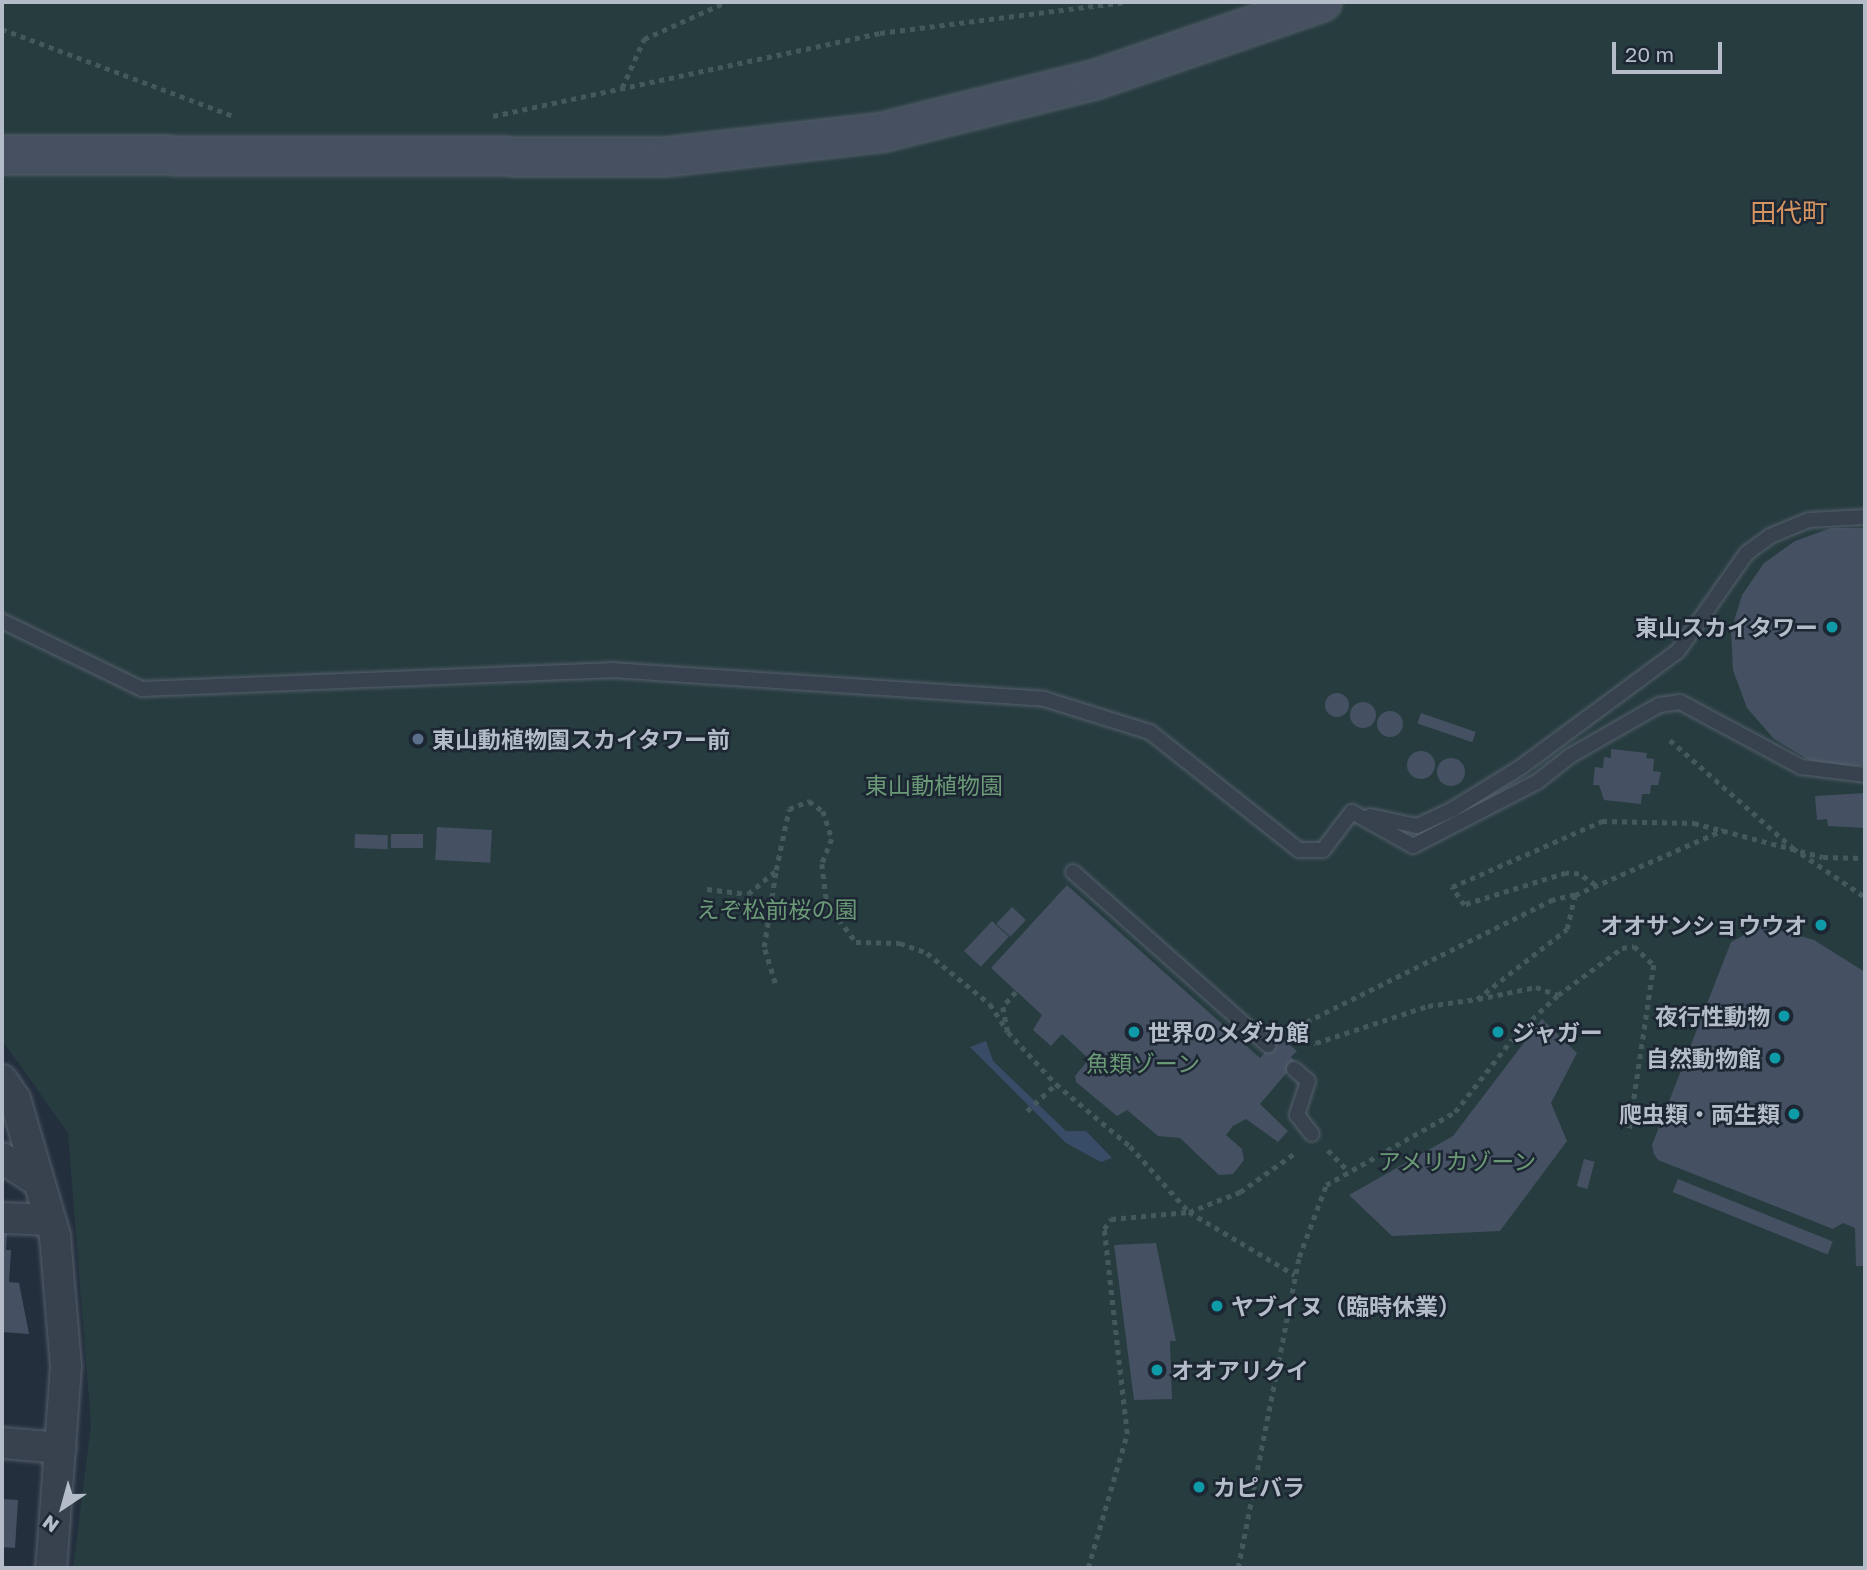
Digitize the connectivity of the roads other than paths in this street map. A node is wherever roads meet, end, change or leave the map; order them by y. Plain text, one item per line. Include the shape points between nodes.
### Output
1 (1322, 2) edge
2 (2, 155) edge
3 (1865, 517) edge
4 (2, 621) edge
5 (1865, 775) edge
6 (1352, 812) junction
7 (1073, 872) dead end
8 (1268, 1045) dead end
9 (1294, 1069) dead end
10 (2, 1080) edge
11 (1312, 1134) road end
12 (2, 1158) edge
13 (40, 1182) junction
14 (2, 1218) edge
15 (50, 1220) junction
16 (2, 1443) edge
17 (61, 1448) junction
18 (51, 1568) edge

1 - 2 street via 1094,80 884,132 843,137 666,157
3 - 6 lane via 1809,520 1770,536 1747,553 1678,651 1521,767 1453,809 1417,827
4 - 6 lane via 142,689 611,670 1044,699 1150,732 1300,850 1323,850
5 - 6 lane via 1801,767 1680,702 1659,705 1570,756 1537,782 1413,846
7 - 8 lane
9 - 11 lane via 1308,1081 1297,1115
10 - 13 street via 15,1100
12 - 13 street
13 - 15 street
14 - 15 street
15 - 17 street via 66,1366
16 - 17 street
17 - 18 street

